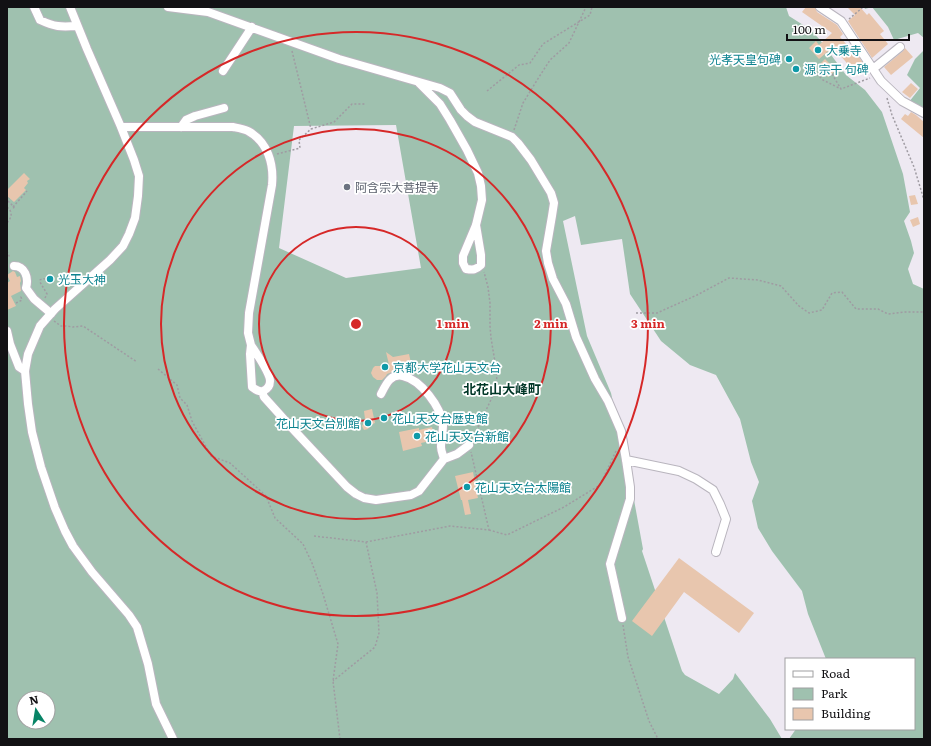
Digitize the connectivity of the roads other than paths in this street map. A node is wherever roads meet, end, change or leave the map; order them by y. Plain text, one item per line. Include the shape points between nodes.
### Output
1 (34, 7) edge
2 (71, 7) edge
3 (168, 7) edge
4 (820, 7) edge
5 (77, 26) junction
6 (252, 28) junction
7 (900, 47) dead end
8 (223, 71) dead end
9 (875, 71) junction
10 (419, 83) junction
11 (224, 108) dead end
12 (924, 113) edge
13 (121, 127) junction
14 (181, 127) junction
15 (476, 225) junction
16 (481, 255) junction
17 (463, 256) junction
18 (14, 266) dead end
19 (49, 316) junction
20 (7, 331) edge
21 (251, 345) junction
22 (25, 372) junction
23 (262, 391) junction
24 (381, 394) dead end
25 (469, 445) road end
26 (444, 459) junction
27 (626, 460) junction
28 (716, 552) dead end
29 (622, 618) road end
30 (173, 739) edge

1 - 5 street via 40,20 53,26
2 - 5 street
3 - 6 street via 208,12
4 - 9 street via 843,24
5 - 13 street
6 - 8 street
6 - 10 street via 339,59
7 - 9 street
9 - 12 street via 902,102
10 - 15 street via 444,110 478,173 482,186 482,200
10 - 27 street via 450,93 461,110 475,122 512,137 531,160 551,193 554,203 546,251 548,263 566,304 576,337 621,431
11 - 14 street via 186,120
13 - 14 street
13 - 19 street via 139,176 138,196 129,234 123,246 110,260
14 - 21 street via 234,127 248,131 266,148 271,161 272,185 250,308 248,333
15 - 16 street
15 - 17 street
16 - 17 street via 473,251
16 - 17 street via 481,265 472,270 466,269
18 - 19 street via 22,268 28,281 26,288
19 - 22 street via 40,326 28,354
20 - 22 street via 19,367
21 - 23 street via 252,387
21 - 23 street via 270,382 269,387
22 - 30 street via 32,432 55,508 73,546 137,626 156,704
23 - 26 street via 264,397 347,487 364,498 376,500 411,495 419,491
24 - 26 street via 386,383 401,375 419,385 434,401 439,413 443,425 441,449
25 - 26 street
27 - 28 street via 679,471 713,490 726,519
27 - 29 street via 630,499 610,564

